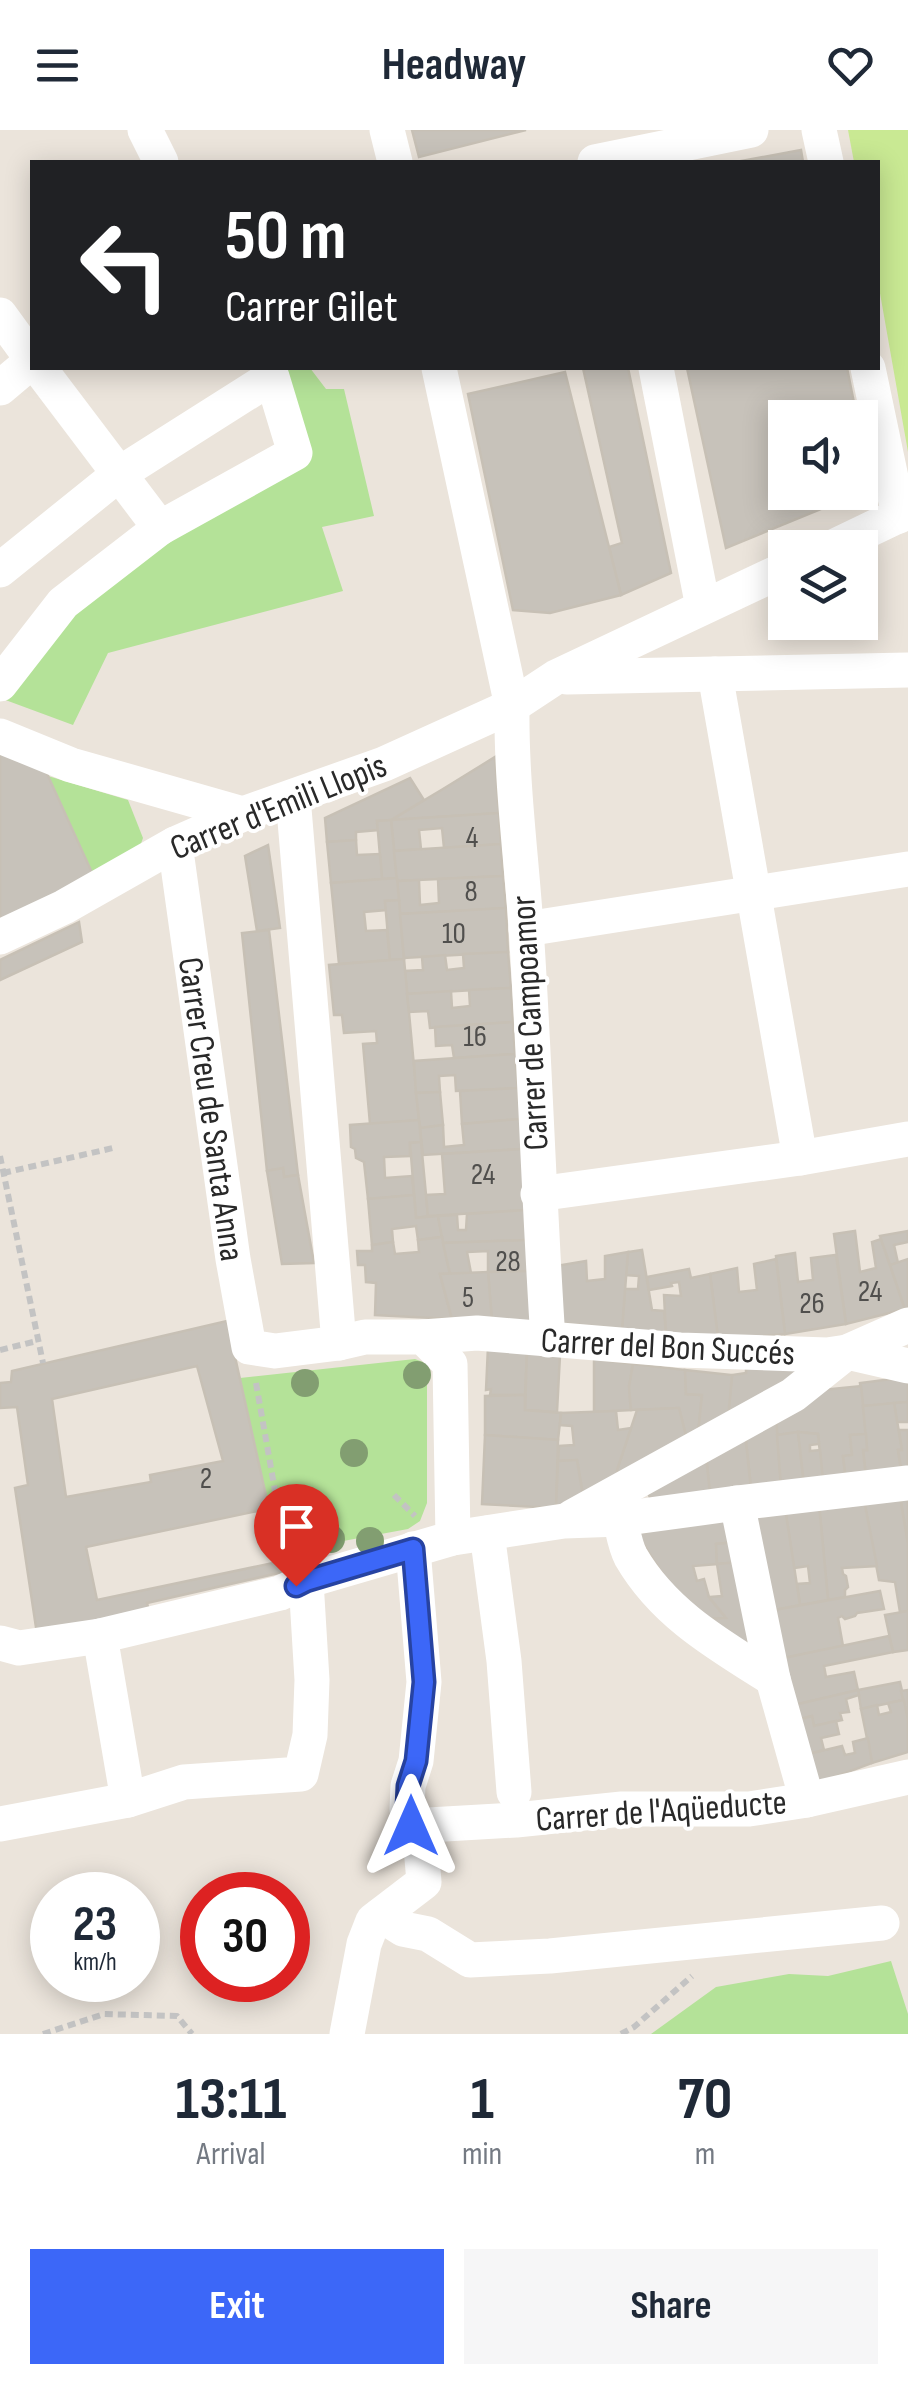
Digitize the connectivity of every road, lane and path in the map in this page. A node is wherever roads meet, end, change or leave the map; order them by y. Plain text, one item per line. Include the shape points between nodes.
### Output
1 (145, 130) edge
2 (388, 130) edge
3 (751, 130) edge
4 (819, 130) edge
5 (609, 153) edge
6 (160, 160) edge
7 (394, 160) edge
8 (826, 160) edge
9 (0, 315) edge
10 (30, 357) edge
11 (30, 362) edge
12 (40, 370) edge
13 (439, 370) edge
14 (656, 370) edge
15 (868, 370) edge
16 (0, 388) edge
17 (118, 474) junction
18 (904, 514) edge
19 (160, 528) junction
20 (870, 530) edge
21 (0, 570) edge
22 (768, 577) edge
23 (703, 607) junction
24 (908, 670) edge
25 (715, 674) junction
26 (556, 677) junction
27 (0, 684) edge
28 (512, 706) junction
29 (0, 736) edge
30 (292, 797) junction
31 (243, 814) junction
32 (175, 844) junction
33 (908, 868) edge
34 (752, 893) junction
35 (526, 929) junction
36 (0, 937) edge
37 (908, 1139) edge
38 (112, 1148) dead end
39 (0, 1156) edge
40 (800, 1158) junction
41 (4, 1174) junction
42 (538, 1194) junction
43 (908, 1325) edge
44 (422, 1337) junction
45 (548, 1340) junction
46 (38, 1341) junction
47 (338, 1344) junction
48 (262, 1349) junction
49 (0, 1350) edge
50 (847, 1352) junction
51 (43, 1363) dead end
52 (908, 1366) edge
53 (908, 1483) edge
54 (394, 1495) dead end
55 (737, 1502) junction
56 (620, 1519) junction
57 (564, 1521) junction
58 (416, 1535) junction
59 (470, 1535) junction
60 (283, 1539) dead end
61 (306, 1581) junction
62 (100, 1636) junction
63 (0, 1644) edge
64 (773, 1679) junction
65 (908, 1777) edge
66 (514, 1792) dead end
67 (128, 1800) junction
68 (806, 1800) junction
69 (0, 1824) edge
70 (411, 1826) junction
71 (381, 1915) junction
72 (882, 1923) dead end
73 (734, 1939) junction
74 (43, 2034) edge
75 (192, 2034) edge
76 (347, 2034) edge
77 (620, 2034) edge

1 - 6 street
2 - 7 street
3 - 5 street
4 - 8 street
9 - 10 street
11 - 16 street
12 - 17 street
13 - 28 street, Carrer de Campoamor
14 - 23 street
15 - 18 street
17 - 19 street
17 - 19 street via 272,376 295,453
17 - 21 street
18 - 20 street
19 - 27 street via 63,603
22 - 23 street, Carrer d'Emili Llopis
23 - 26 street, Carrer d'Emili Llopis
24 - 25 street
25 - 26 street
25 - 34 street
26 - 28 street, Carrer d'Emili Llopis
28 - 30 street, Carrer d'Emili Llopis
28 - 35 street, Carrer de Campoamor
29 - 31 street via 71,765
30 - 31 street, Carrer d'Emili Llopis
30 - 47 street
31 - 32 street, Carrer d'Emili Llopis
32 - 36 street, Carrer d'Emili Llopis
32 - 48 street, Carrer Creu de Santa Anna via 234,1259
33 - 34 street
34 - 35 street
34 - 40 street
35 - 42 street, Carrer de Campoamor
37 - 40 street
38 - 41 path
39 - 41 path
40 - 42 street
41 - 46 path
42 - 45 street, Carrer de Campoamor
43 - 50 street, Carrer del Bon Succés
44 - 45 street, Carrer del Bon Succés via 477,1333
44 - 47 street, Carrer del Bon Succés
44 - 59 street via 450,1364
45 - 50 street, Carrer del Bon Succés
46 - 49 path
46 - 51 path
47 - 48 street, Carrer del Bon Succés
48 - 60 path
50 - 52 street
50 - 57 street via 793,1395
53 - 55 street
54 - 58 path
55 - 56 street
55 - 64 street
56 - 57 street
56 - 64 street via 629,1554 666,1605
57 - 59 street
58 - 59 street
58 - 61 street
58 - 70 street via 424,1682 408,1786
59 - 66 street via 504,1660
61 - 62 street
61 - 67 street via 312,1680 300,1774 184,1782
62 - 63 street via 19,1648
62 - 67 street
64 - 68 street
65 - 68 street, Carrer de l'Aqüeducte
67 - 69 street
68 - 70 street, Carrer de l'Aqüeducte via 749,1809 622,1809
70 - 71 street via 421,1846 424,1882
71 - 73 street via 470,1960
71 - 76 street via 364,1944
72 - 73 street
73 - 77 path
74 - 75 path via 104,2014 177,2016

